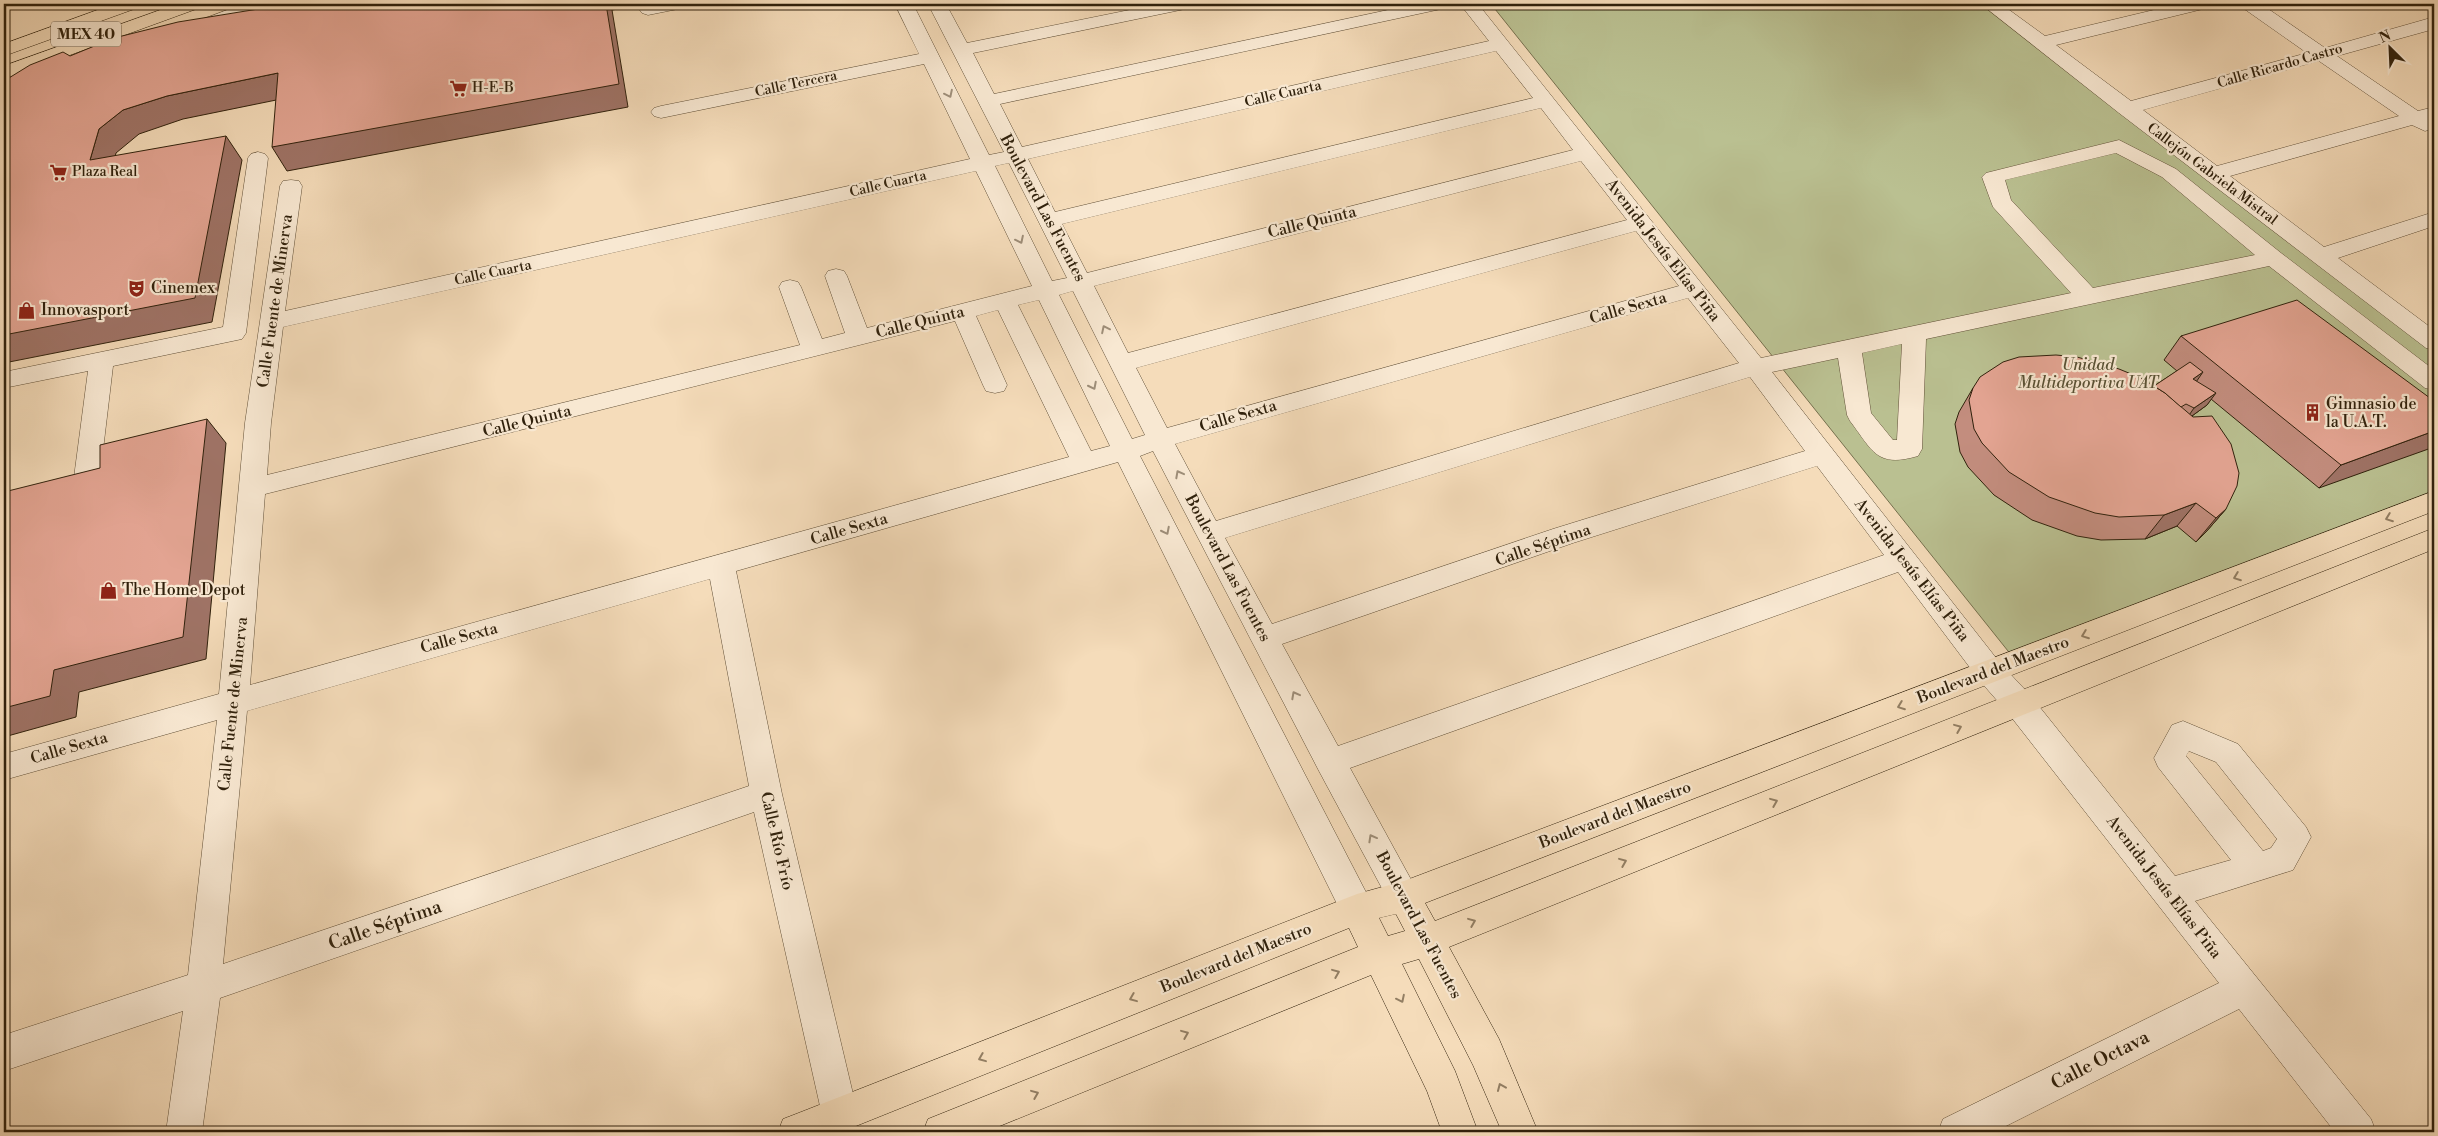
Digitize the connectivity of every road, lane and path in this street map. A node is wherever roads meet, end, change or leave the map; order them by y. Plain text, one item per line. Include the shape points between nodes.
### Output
1 (92, 4) edge
2 (131, 4) edge
3 (168, 4) edge
4 (193, 4) edge
5 (259, 4) edge
6 (677, 4) edge
7 (904, 4) edge
8 (937, 4) edge
9 (1185, 4) edge
10 (1441, 4) edge
11 (1469, 4) edge
12 (1990, 4) edge
13 (2201, 4) edge
14 (2249, 4) edge
15 (648, 9) dead end
16 (2434, 23) edge
17 (246, 28) edge
18 (4, 35) edge
19 (36, 38) junction
20 (2041, 43) junction
21 (1502, 44) junction
22 (4, 50) edge
23 (961, 50) junction
24 (2321, 54) junction
25 (4, 56) edge
26 (931, 57) junction
27 (4, 64) edge
28 (4, 73) edge
29 (986, 100) junction
30 (1547, 101) junction
31 (2126, 109) junction
32 (661, 112) dead end
33 (2425, 115) edge
34 (2434, 131) edge
35 (1587, 153) junction
36 (1015, 154) junction
37 (258, 158) dead end
38 (982, 162) junction
39 (2213, 174) junction
40 (291, 186) dead end
41 (2434, 219) edge
42 (1048, 220) junction
43 (1641, 223) junction
44 (2320, 256) junction
45 (2274, 258) junction
46 (836, 276) dead end
47 (1081, 280) junction
48 (790, 287) dead end
49 (1694, 289) junction
50 (1045, 291) junction
51 (2088, 297) junction
52 (1005, 302) junction
53 (963, 312) junction
54 (273, 321) junction
55 (1914, 334) junction
56 (858, 338) junction
57 (2434, 342) edge
58 (1849, 348) junction
59 (814, 350) junction
60 (102, 359) junction
61 (1122, 363) junction
62 (1755, 367) junction
63 (4, 380) edge
64 (2434, 382) edge
65 (995, 385) dead end
66 (1160, 440) junction
67 (1125, 451) junction
68 (1822, 455) junction
69 (1084, 462) junction
70 (252, 488) junction
71 (2434, 501) edge
72 (4, 513) edge
73 (1210, 533) junction
74 (2434, 538) edge
75 (1904, 558) junction
76 (721, 566) junction
77 (1265, 638) junction
78 (1990, 672) junction
79 (233, 701) junction
80 (2019, 704) junction
81 (1330, 762) junction
82 (4, 767) edge
83 (766, 794) junction
84 (2256, 866) dead end
85 (2169, 893) junction
86 (1404, 896) junction
87 (1357, 909) junction
88 (1427, 940) junction
89 (1380, 955) junction
90 (204, 987) junction
91 (2244, 989) junction
92 (4, 1053) edge
93 (840, 1115) junction
94 (184, 1132) edge
95 (796, 1132) edge
96 (941, 1132) edge
97 (1460, 1132) edge
98 (1520, 1132) edge
99 (1956, 1132) edge
100 (2358, 1132) edge

1 - 18 main road
2 - 19 main road, MEX 40
3 - 27 main road, MEX 40
4 - 28 main road
5 - 17 street via 183,36
6 - 15 street
7 - 26 street, Boulevard Las Fuentes
8 - 23 street, Boulevard Las Fuentes
9 - 23 street
10 - 29 street
11 - 21 street, Avenida Jesús Elías Piña
12 - 20 street, Callejón Gabriela Mistral
13 - 20 street
14 - 24 street
16 - 24 street, Calle Ricardo Castro
19 - 22 main road, MEX 40
19 - 25 main road via 22,49
20 - 31 street, Callejón Gabriela Mistral
21 - 30 street, Avenida Jesús Elías Piña
21 - 36 street, Calle Cuarta
23 - 29 street, Boulevard Las Fuentes
24 - 31 street, Calle Ricardo Castro
24 - 33 street
26 - 32 street, Calle Tercera
26 -> 38 street, Boulevard Las Fuentes
29 - 36 street, Boulevard Las Fuentes
30 - 35 street, Avenida Jesús Elías Piña
30 - 42 street
31 - 39 street, Callejón Gabriela Mistral
33 - 34 street
33 - 39 street
35 - 43 street, Avenida Jesús Elías Piña
35 - 47 street, Calle Quinta
36 - 38 street, Calle Cuarta
36 - 42 street, Boulevard Las Fuentes
37 - 60 street via 234,333
38 -> 50 street, Boulevard Las Fuentes
38 - 54 street, Calle Cuarta
39 - 44 street, Callejón Gabriela Mistral
40 - 54 street, Calle Fuente de Minerva
41 - 44 street
42 - 47 street, Boulevard Las Fuentes
43 - 49 street, Avenida Jesús Elías Piña
43 - 61 street
44 - 57 street, Callejón Gabriela Mistral
45 - 51 street
45 - 51 street via 2169,173 2119,146 1993,177 2001,202
45 - 64 street
46 - 56 street
47 - 50 street, Calle Quinta
61 -> 47 street, Boulevard Las Fuentes
48 - 59 street
49 - 62 street, Avenida Jesús Elías Piña
49 - 66 street, Calle Sexta
50 - 52 street, Calle Quinta
50 -> 67 street, Boulevard Las Fuentes
51 - 55 street
52 - 53 street, Calle Quinta
52 - 69 street
53 - 56 street, Calle Quinta
53 - 65 street
54 - 70 street, Calle Fuente de Minerva
55 - 58 street
55 - 58 street via 1909,449 1886,450 1859,415
56 - 59 street, Calle Quinta
58 - 62 street
59 - 70 street, Calle Quinta
60 - 63 street
60 - 72 street via 85,492
61 - 66 street, Boulevard Las Fuentes
62 - 68 street, Avenida Jesús Elías Piña
62 - 73 street
66 - 67 street, Calle Sexta
73 -> 66 street, Boulevard Las Fuentes
67 - 69 street, Calle Sexta
67 -> 87 street, Boulevard Las Fuentes
68 - 75 street, Avenida Jesús Elías Piña
68 - 77 street, Calle Séptima via 1563,536
69 - 76 street, Calle Sexta
70 - 79 street, Calle Fuente de Minerva
71 -> 78 main road, Boulevard del Maestro
73 - 77 street, Boulevard Las Fuentes
74 - 80 main road
75 - 78 street, Avenida Jesús Elías Piña
75 - 81 street
76 - 79 street, Calle Sexta
76 - 83 street, Calle Río Frío
81 -> 77 street, Boulevard Las Fuentes
78 - 80 street, Avenida Jesús Elías Piña
78 -> 86 main road, Boulevard del Maestro
79 - 82 street, Calle Sexta
79 - 90 street, Calle Fuente de Minerva
80 - 85 street, Avenida Jesús Elías Piña
88 -> 80 main road
86 -> 81 street, Boulevard Las Fuentes
83 - 90 street, Calle Séptima
83 - 93 street, Calle Río Frío
84 - 85 street
85 - 91 street, Avenida Jesús Elías Piña
86 - 87 main road, Boulevard del Maestro
86 - 88 main road, Boulevard Las Fuentes
87 - 89 main road, Boulevard Las Fuentes
87 -> 93 main road, Boulevard del Maestro
88 - 89 main road
98 -> 88 main road, Boulevard Las Fuentes via 1486,1052
96 -> 89 main road
89 -> 97 main road, Boulevard Las Fuentes via 1442,1084
90 - 92 street, Calle Séptima
90 - 94 street, Calle Fuente de Minerva
91 - 99 street, Calle Octava
91 - 100 street, Avenida Jesús Elías Piña
93 - 95 main road, Boulevard del Maestro

